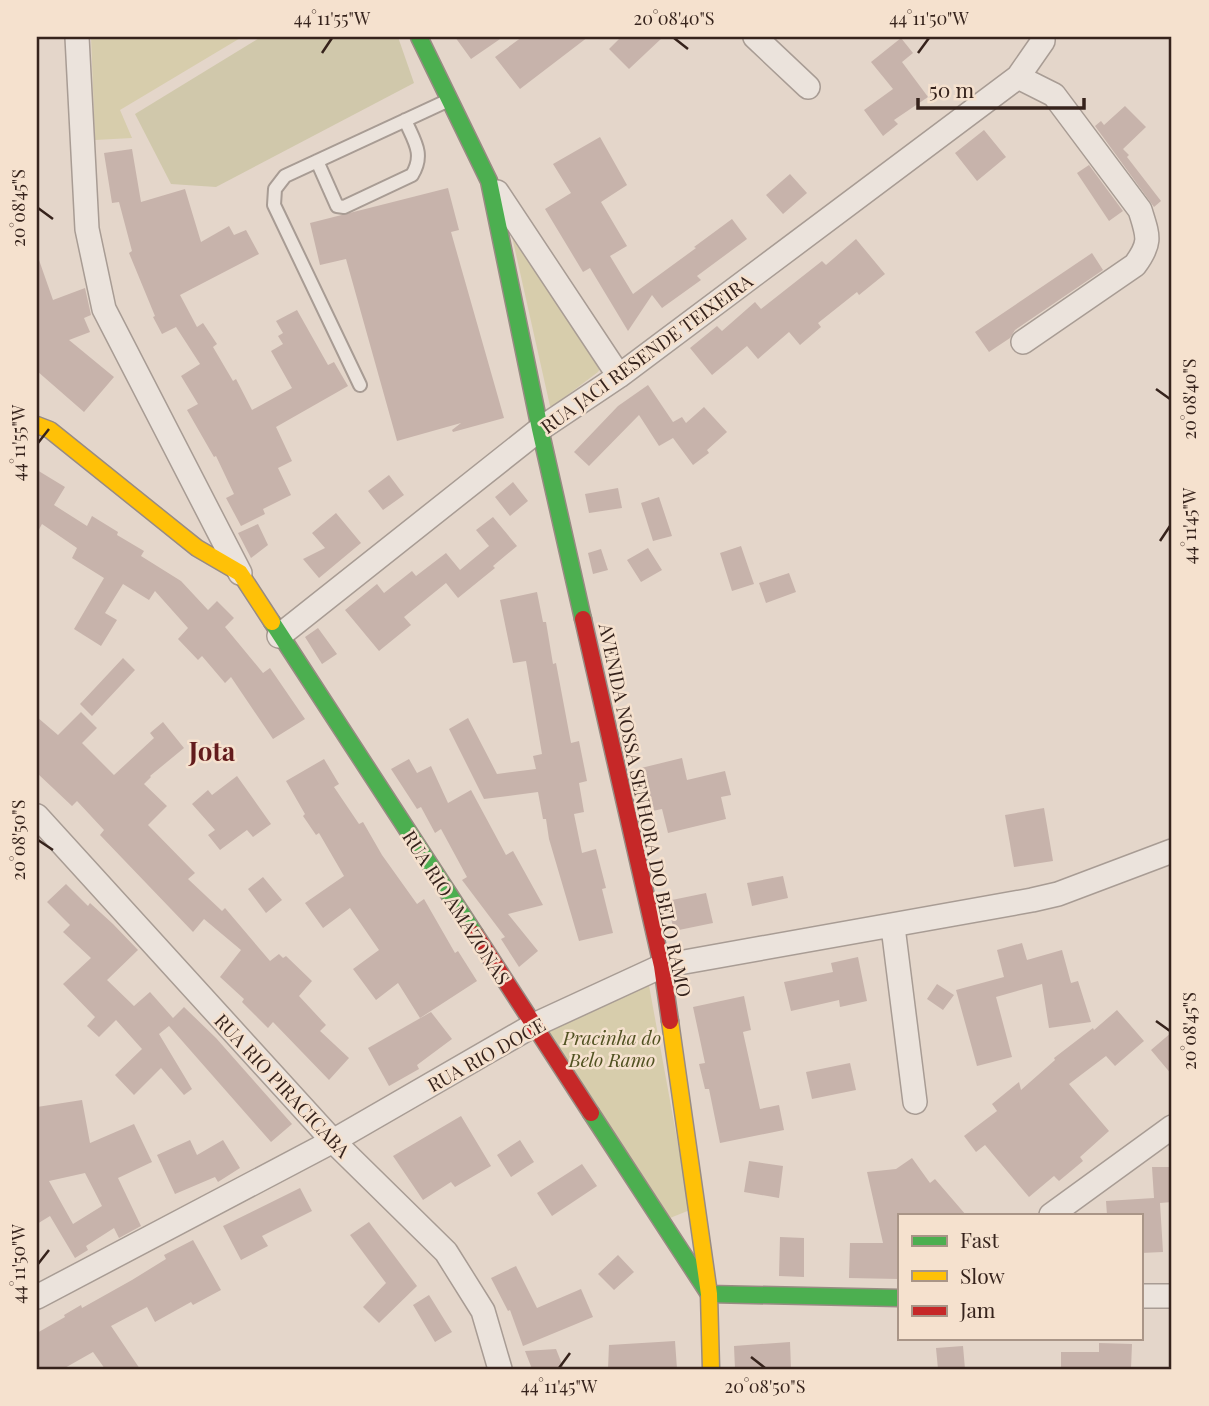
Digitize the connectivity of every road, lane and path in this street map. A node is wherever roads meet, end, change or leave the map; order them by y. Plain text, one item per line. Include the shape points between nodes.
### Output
1 (77, 37) edge
2 (419, 37) edge
3 (755, 37) edge
4 (1043, 37) edge
5 (1017, 77) junction
6 (808, 87) dead end
7 (451, 99) junction
8 (405, 120) junction
9 (317, 161) junction
10 (489, 181) junction
11 (1023, 342) dead end
12 (619, 376) junction
13 (360, 385) dead end
14 (37, 425) edge
15 (540, 429) junction
16 (240, 573) junction
17 (279, 636) junction
18 (37, 816) edge
19 (1172, 851) edge
20 (893, 927) junction
21 (662, 966) junction
22 (534, 1025) junction
23 (915, 1102) dead end
24 (1172, 1127) edge
25 (333, 1142) junction
26 (1052, 1214) edge
27 (709, 1294) junction
28 (1142, 1296) edge
29 (1172, 1296) edge
30 (37, 1297) edge
31 (898, 1297) edge
32 (500, 1369) edge
33 (711, 1369) edge

1 - 16 street via 87,229 104,309
2 - 7 street, AVENIDA NOSSA SENHORA DO BELO RAMO
3 - 6 street
4 - 5 street, RUA JACI RESENDE TEIXEIRA
5 - 11 street via 1054,95 1140,210 1147,232 1146,249 1135,265
5 - 12 street, RUA JACI RESENDE TEIXEIRA
7 - 8 lane
7 - 10 street, AVENIDA NOSSA SENHORA DO BELO RAMO
8 - 9 lane
8 - 9 lane via 419,150 412,175 344,207 337,206
9 - 13 lane via 285,176 275,190 274,205
10 - 12 street
10 - 15 street, AVENIDA NOSSA SENHORA DO BELO RAMO
12 - 15 street, RUA JACI RESENDE TEIXEIRA
14 - 16 street, RUA RIO AMAZONAS via 50,430 197,548
15 - 17 street, RUA JACI RESENDE TEIXEIRA
15 - 21 street, AVENIDA NOSSA SENHORA DO BELO RAMO
16 - 17 street, RUA RIO AMAZONAS
17 - 22 street, RUA RIO AMAZONAS
18 - 25 street, RUA RIO PIRACICABA
19 - 20 street, RUA RIO DOCE via 1058,894
20 - 21 street, RUA RIO DOCE
20 - 23 street
21 - 22 street, RUA RIO DOCE
21 - 27 street, AVENIDA NOSSA SENHORA DO BELO RAMO
22 - 25 street, RUA RIO DOCE
22 - 27 street, RUA RIO AMAZONAS
24 - 26 street
25 - 30 street, RUA RIO DOCE
25 - 32 street, RUA RIO PIRACICABA via 446,1252 483,1311
27 - 31 street
27 - 33 street, AVENIDA NOSSA SENHORA DO BELO RAMO
28 - 29 street

